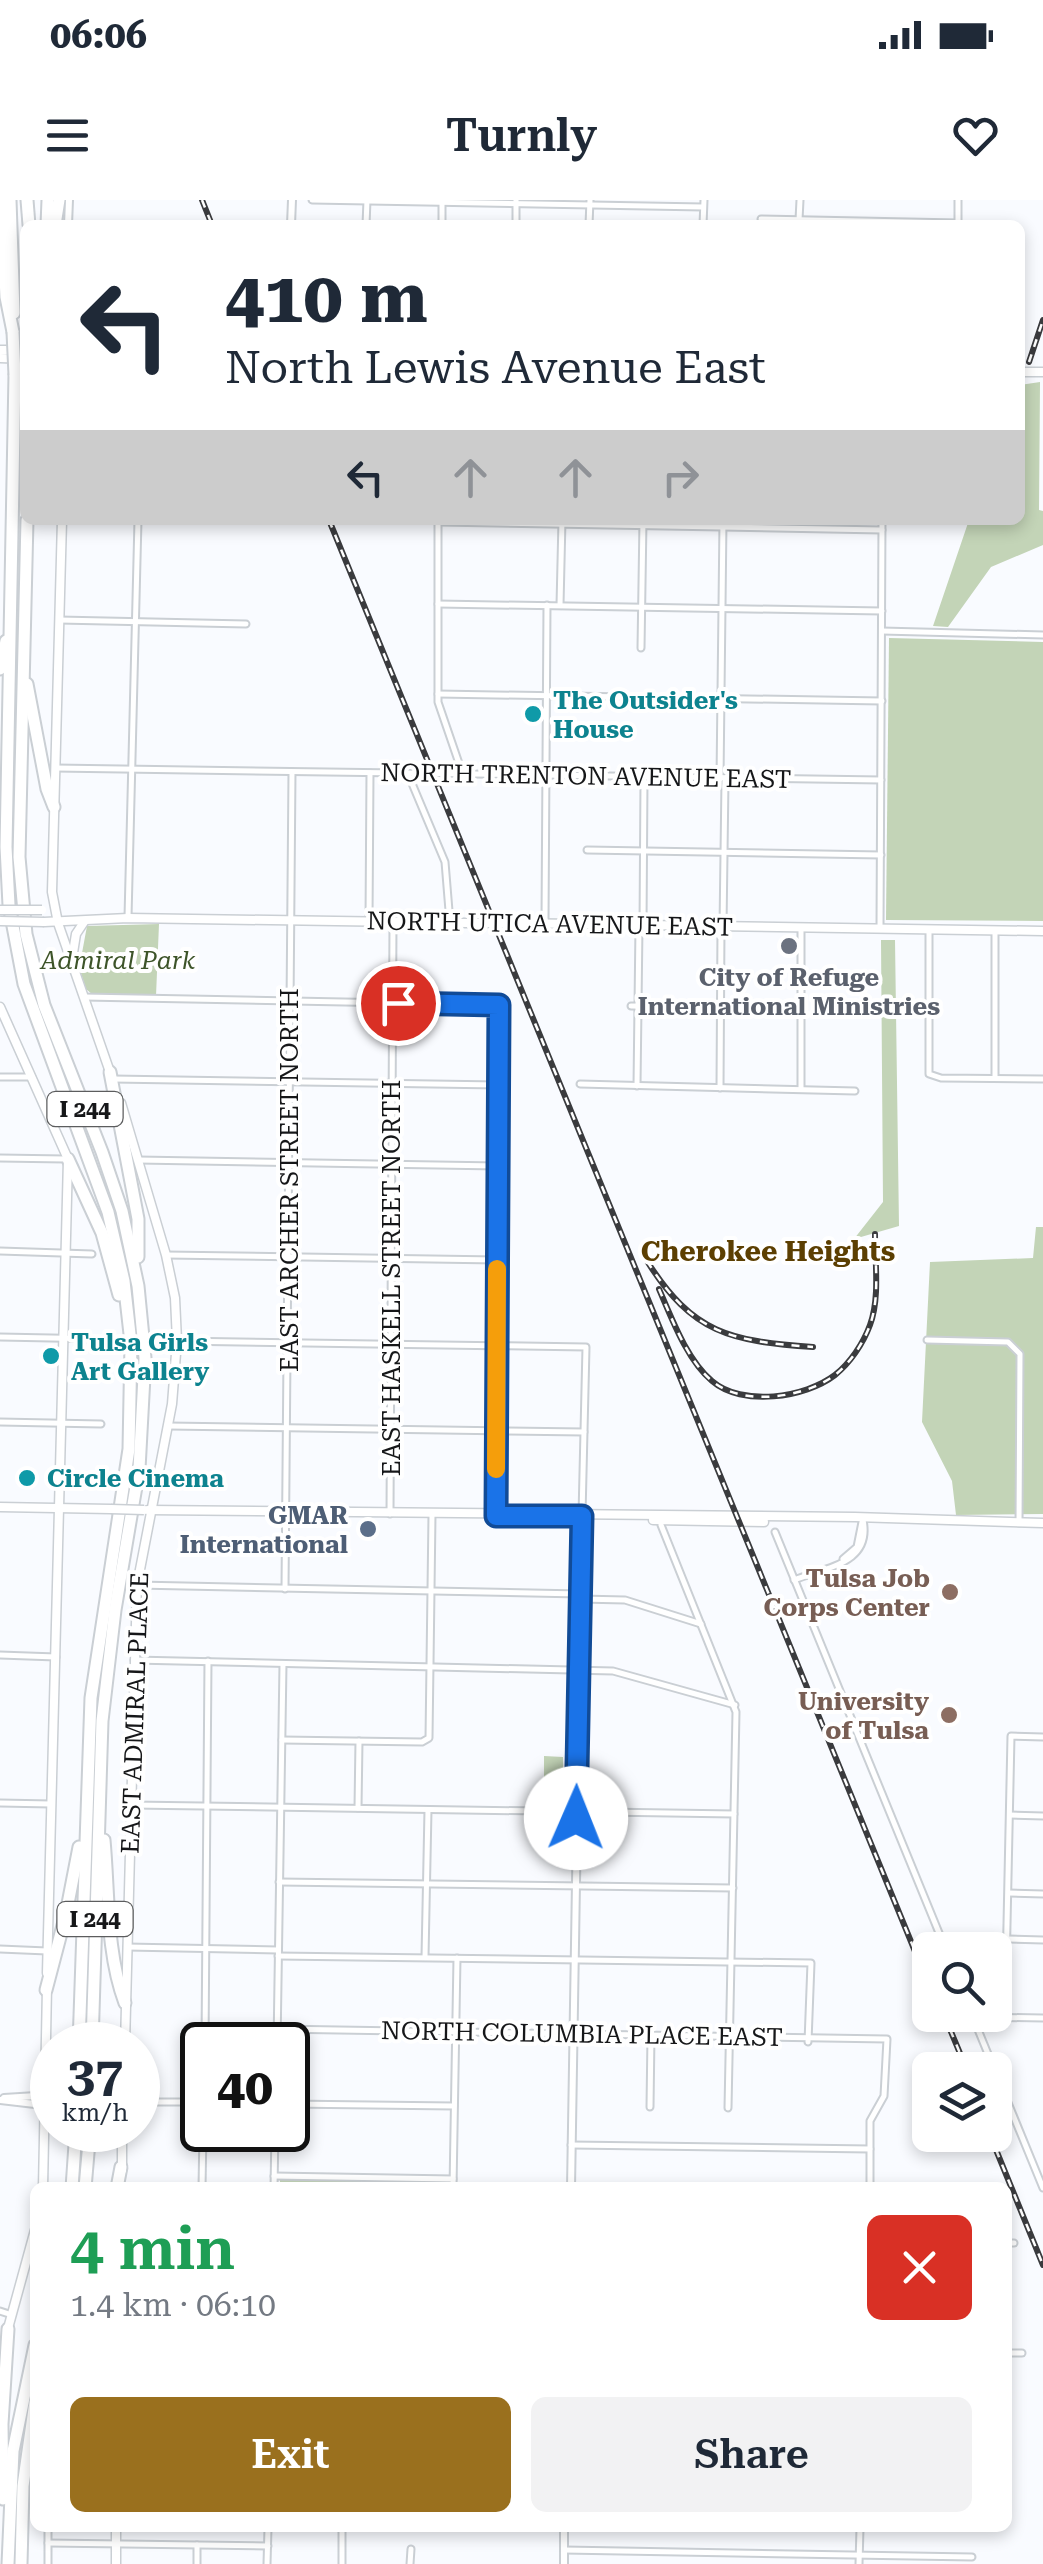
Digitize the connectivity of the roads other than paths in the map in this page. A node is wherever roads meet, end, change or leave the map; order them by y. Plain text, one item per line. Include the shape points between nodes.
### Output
1 (0, 200) edge
2 (10, 200) edge
3 (312, 200) edge
4 (367, 200) edge
5 (800, 200) edge
6 (442, 201) edge
7 (516, 202) edge
8 (590, 202) edge
9 (704, 203) edge
10 (761, 220) dead end
11 (799, 220) joint
12 (14, 332) junction
13 (27, 525) edge
14 (62, 525) edge
15 (138, 525) edge
16 (438, 525) edge
17 (562, 525) edge
18 (642, 525) edge
19 (723, 525) edge
20 (750, 525) edge
21 (882, 525) edge
22 (882, 530) junction
23 (438, 604) junction
24 (547, 605) junction
25 (560, 605) junction
26 (642, 607) junction
27 (722, 608) junction
28 (882, 611) junction
29 (12, 618) junction
30 (59, 620) junction
31 (136, 622) junction
32 (246, 624) dead end
33 (882, 632) junction
34 (1043, 636) edge
35 (641, 648) dead end
36 (24, 666) junction
37 (0, 669) edge
38 (438, 694) junction
39 (546, 696) junction
40 (721, 698) junction
41 (882, 701) junction
42 (55, 768) junction
43 (132, 770) junction
44 (292, 772) junction
45 (370, 773) junction
46 (408, 774) junction
47 (463, 775) junction
48 (546, 776) junction
49 (644, 778) junction
50 (722, 778) junction
51 (882, 780) junction
52 (54, 807) junction
53 (587, 850) dead end
54 (644, 850) junction
55 (724, 852) junction
56 (881, 855) junction
57 (0, 910) edge
58 (54, 910) junction
59 (128, 918) junction
60 (290, 920) junction
61 (0, 921) edge
62 (58, 922) junction
63 (84, 922) junction
64 (369, 922) junction
65 (393, 922) junction
66 (450, 923) junction
67 (545, 924) junction
68 (641, 926) junction
69 (722, 927) junction
70 (800, 928) junction
71 (880, 929) junction
72 (929, 929) junction
73 (995, 930) junction
74 (1043, 931) edge
75 (72, 962) junction
76 (84, 997) junction
77 (290, 1001) junction
78 (392, 1003) junction
79 (635, 1006) junction
80 (0, 1007) edge
81 (720, 1008) junction
82 (801, 1009) junction
83 (112, 1076) junction
84 (0, 1077) edge
85 (32, 1077) junction
86 (995, 1078) junction
87 (1043, 1079) edge
88 (290, 1082) junction
89 (392, 1084) junction
90 (580, 1084) dead end
91 (498, 1085) junction
92 (637, 1086) junction
93 (720, 1088) junction
94 (801, 1090) junction
95 (855, 1091) dead end
96 (0, 1158) edge
97 (68, 1159) junction
98 (138, 1160) junction
99 (289, 1163) junction
100 (392, 1164) junction
101 (498, 1166) junction
102 (0, 1252) edge
103 (67, 1253) junction
104 (92, 1254) dead end
105 (166, 1255) junction
106 (289, 1257) junction
107 (391, 1259) junction
108 (497, 1260) junction
109 (138, 1286) junction
110 (0, 1337) edge
111 (64, 1338) junction
112 (102, 1339) dead end
113 (177, 1340) junction
114 (927, 1340) dead end
115 (288, 1342) junction
116 (131, 1343) junction
117 (390, 1344) junction
118 (497, 1346) junction
119 (0, 1422) edge
120 (62, 1424) junction
121 (100, 1424) dead end
122 (168, 1426) junction
123 (288, 1428) junction
124 (390, 1429) junction
125 (496, 1430) junction
126 (584, 1432) junction
127 (0, 1507) edge
128 (59, 1508) junction
129 (147, 1510) junction
130 (286, 1513) junction
131 (390, 1514) junction
132 (432, 1515) junction
133 (496, 1516) junction
134 (582, 1516) junction
135 (862, 1520) junction
136 (1019, 1522) junction
137 (1043, 1523) edge
138 (661, 1525) dead end
139 (775, 1532) dead end
140 (794, 1580) junction
141 (136, 1584) junction
142 (284, 1588) junction
143 (432, 1592) junction
144 (580, 1596) junction
145 (702, 1624) junction
146 (0, 1656) edge
147 (56, 1656) junction
148 (134, 1660) junction
149 (208, 1661) junction
150 (283, 1664) junction
151 (430, 1667) junction
152 (579, 1670) junction
153 (735, 1705) junction
154 (1043, 1737) edge
155 (282, 1740) junction
156 (359, 1742) junction
157 (98, 1793) junction
158 (0, 1803) edge
159 (51, 1804) junction
160 (131, 1805) junction
161 (206, 1807) junction
162 (281, 1808) junction
163 (358, 1809) junction
164 (428, 1810) junction
165 (576, 1812) junction
166 (734, 1814) junction
167 (1010, 1815) junction
168 (1043, 1816) edge
169 (85, 1818) junction
170 (280, 1882) junction
171 (426, 1883) junction
172 (576, 1885) junction
173 (733, 1888) junction
174 (1010, 1893) junction
175 (1043, 1894) edge
176 (938, 1932) edge
177 (1008, 1932) edge
178 (1043, 1940) edge
179 (1012, 1941) edge
180 (127, 1947) junction
181 (206, 1948) junction
182 (0, 1949) edge
183 (47, 1950) junction
184 (278, 1953) junction
185 (425, 1958) junction
186 (457, 1958) junction
187 (574, 1960) junction
188 (732, 1962) junction
189 (46, 1990) junction
190 (125, 2003) junction
191 (1012, 2018) edge
192 (1043, 2018) edge
193 (47, 2022) edge
194 (80, 2022) edge
195 (93, 2022) edge
196 (125, 2022) edge
197 (205, 2022) edge
198 (277, 2022) edge
199 (310, 2030) edge
200 (456, 2032) junction
201 (980, 2032) edge
202 (573, 2034) junction
203 (651, 2035) junction
204 (730, 2036) junction
205 (808, 2040) junction
206 (30, 2097) edge
207 (0, 2100) edge
208 (30, 2103) edge
209 (310, 2104) edge
210 (454, 2106) junction
211 (650, 2107) dead end
212 (728, 2108) dead end
213 (571, 2145) junction
214 (870, 2149) junction
215 (45, 2152) edge
216 (74, 2152) edge
217 (88, 2152) edge
218 (122, 2152) edge
219 (203, 2152) edge
220 (275, 2152) edge
221 (122, 2167) joint
222 (274, 2176) junction
223 (453, 2179) joint
224 (43, 2182) edge
225 (72, 2182) edge
226 (86, 2182) edge
227 (121, 2182) edge
228 (202, 2182) edge
229 (274, 2182) edge
230 (571, 2182) edge
231 (870, 2182) edge
232 (1043, 2188) edge
233 (30, 2248) edge
234 (0, 2312) edge
235 (12, 2314) junction
236 (8, 2329) junction
237 (1012, 2353) edge
238 (1022, 2353) dead end
239 (0, 2360) edge
240 (30, 2369) edge
241 (30, 2437) edge
242 (48, 2532) edge
243 (116, 2532) edge
244 (268, 2532) edge
245 (342, 2532) edge
246 (564, 2532) edge
247 (860, 2532) edge
248 (8, 2543) junction
249 (48, 2543) junction
250 (116, 2544) junction
251 (197, 2544) junction
252 (268, 2546) junction
253 (411, 2549) dead end
254 (564, 2550) junction
255 (860, 2556) junction
256 (972, 2557) dead end
257 (8, 2564) edge
258 (20, 2564) edge
259 (48, 2564) edge
260 (116, 2564) edge
261 (197, 2564) edge
262 (268, 2564) edge
263 (342, 2564) edge
264 (410, 2564) edge
265 (564, 2564) edge
266 (859, 2564) edge

1 - 12 highway
2 - 12 highway, I 244
3 - 4 street
4 - 6 street
5 - 11 street
6 - 7 street
7 - 8 street
8 - 9 street
10 - 11 street
12 - 29 highway, I 244, bridge
13 - 36 highway, I 244
14 - 30 main road, EAST ADMIRAL PLACE
15 - 31 street
16 - 23 street
17 - 25 street
18 - 26 street
19 - 27 street
20 - 22 street
21 - 22 street
22 - 28 street
23 - 24 street
23 - 38 street
24 - 25 street
24 - 39 street
25 - 26 street
26 - 27 street
26 - 35 street
27 - 28 street
27 - 40 street
28 - 33 street
29 - 37 highway
29 - 116 highway, I 244 via 6,847 12,934 33,1013 108,1212
30 - 31 street
30 - 42 main road, EAST ADMIRAL PLACE
31 - 32 street
31 - 43 street
33 - 34 street
33 - 41 street
36 - 52 highway
36 - 109 highway, I 244 via 19,858 26,934 44,1005 114,1186
38 - 39 street
38 - 47 street
39 - 40 street
39 - 48 street
40 - 41 street
40 - 50 street
41 - 51 street
42 - 43 street, NORTH TRENTON AVENUE EAST
42 - 52 main road, EAST ADMIRAL PLACE
43 - 44 street, NORTH TRENTON AVENUE EAST
43 - 59 street
44 - 45 street, NORTH TRENTON AVENUE EAST
44 - 60 street, EAST ARCHER STREET NORTH
45 - 46 street, NORTH TRENTON AVENUE EAST
45 - 64 street
46 - 47 street, NORTH TRENTON AVENUE EAST
46 - 66 street via 446,862
47 - 48 street, NORTH TRENTON AVENUE EAST
48 - 49 street, NORTH TRENTON AVENUE EAST
48 - 67 street
49 - 50 street, NORTH TRENTON AVENUE EAST
49 - 54 street
50 - 51 street, NORTH TRENTON AVENUE EAST
50 - 55 street
51 - 56 street
52 - 58 main road, EAST ADMIRAL PLACE
53 - 54 street
54 - 55 street
54 - 68 street
55 - 56 street
55 - 69 street
56 - 71 street
57 - 58 main road, bridge
58 - 62 main road, EAST ADMIRAL PLACE
59 - 60 main road, NORTH UTICA AVENUE EAST
59 - 63 main road, NORTH UTICA AVENUE EAST
60 - 64 main road, NORTH UTICA AVENUE EAST
60 - 77 street, EAST ARCHER STREET NORTH
61 - 62 main road, NORTH UTICA AVENUE EAST, bridge
62 - 63 main road, NORTH UTICA AVENUE EAST
62 - 75 main road, EAST ADMIRAL PLACE
63 - 75 main road
64 - 65 main road, NORTH UTICA AVENUE EAST
65 - 66 main road, NORTH UTICA AVENUE EAST
65 - 78 street, EAST HASKELL STREET NORTH
66 - 67 main road, NORTH UTICA AVENUE EAST, bridge
67 - 68 main road, NORTH UTICA AVENUE EAST
68 - 69 main road, NORTH UTICA AVENUE EAST
68 - 79 street
69 - 70 main road, NORTH UTICA AVENUE EAST
69 - 81 street
70 - 71 main road, NORTH UTICA AVENUE EAST
70 - 82 street
71 - 72 main road, NORTH UTICA AVENUE EAST
72 - 73 main road, NORTH UTICA AVENUE EAST
72 - 86 street via 927,1070 932,1076
73 - 74 main road, NORTH UTICA AVENUE EAST
73 - 86 street
75 - 76 main road, EAST ADMIRAL PLACE
76 - 77 street
76 - 83 main road, EAST ADMIRAL PLACE
77 - 78 street
77 - 88 street, EAST ARCHER STREET NORTH
78 - 89 street, EAST HASKELL STREET NORTH
78 - 91 street via 499,1005
79 - 81 street
79 - 92 street
80 - 85 main road
81 - 82 street
81 - 93 street
82 - 94 street
83 - 88 street
83 - 98 main road, EAST ADMIRAL PLACE
83 - 109 highway via 138,1219
84 - 85 street
85 - 97 main road
86 - 87 street
88 - 89 street
88 - 99 street, EAST ARCHER STREET NORTH
89 - 91 street
89 - 100 street, EAST HASKELL STREET NORTH
90 - 92 street
91 - 101 street
92 - 93 street
93 - 94 street
94 - 95 street
96 - 97 street
97 - 103 main road
97 - 116 highway via 107,1246
98 - 99 street
98 - 105 main road, EAST ADMIRAL PLACE
99 - 100 street
99 - 106 street, EAST ARCHER STREET NORTH
100 - 101 street
100 - 107 street, EAST HASKELL STREET NORTH
101 - 108 street
102 - 103 street
103 - 104 street
103 - 111 main road
105 - 106 street
105 - 113 main road, EAST ADMIRAL PLACE
106 - 107 street
106 - 115 street, EAST ARCHER STREET NORTH
107 - 108 street
107 - 117 street, EAST HASKELL STREET NORTH
108 - 118 street
109 - 157 highway, I 244 via 143,1434 109,1650
110 - 111 street
111 - 112 street
111 - 120 main road
113 - 115 street
113 - 122 main road, EAST ADMIRAL PLACE
114 - 136 street via 1008,1342 1020,1354
115 - 117 street
115 - 123 street, EAST ARCHER STREET NORTH
116 - 169 highway, I 244 via 129,1450 94,1670
117 - 118 street
117 - 124 street, EAST HASKELL STREET NORTH
118 - 125 street
118 - 126 street via 586,1347
119 - 120 street
120 - 121 street
120 - 128 main road
122 - 123 street
122 - 129 main road, EAST ADMIRAL PLACE
123 - 124 street
123 - 130 street, EAST ARCHER STREET NORTH
124 - 125 street
124 - 131 street, EAST HASKELL STREET NORTH
125 - 126 street
125 - 133 street
126 - 134 street
127 - 128 main road
128 - 129 main road, bridge
128 - 147 main road
129 - 130 main road
129 - 141 main road, EAST ADMIRAL PLACE
130 - 131 main road
130 - 142 street, EAST ARCHER STREET NORTH
131 - 132 main road
132 - 133 main road
132 - 143 street
133 - 134 main road
134 - 135 main road
134 - 144 street
135 - 136 main road
135 - 140 street via 860,1551
136 - 137 main road
138 - 145 street
139 - 140 street
140 - 176 street
141 - 142 street
141 - 148 main road, EAST ADMIRAL PLACE
142 - 143 street
143 - 144 street
143 - 151 street
144 - 145 street via 625,1600
144 - 152 street
145 - 153 street
146 - 147 street
147 - 159 main road
148 - 149 street
148 - 160 main road, EAST ADMIRAL PLACE
149 - 150 street
149 - 161 street
150 - 151 street
150 - 155 street
151 - 152 street
151 - 156 street via 428,1740
152 - 153 street via 622,1672
152 - 165 street
153 - 166 street
154 - 167 street via 1011,1736
155 - 156 street
155 - 162 street
156 - 163 street
157 - 190 highway
157 - 195 highway, I 244
158 - 159 street
159 - 183 main road
160 - 161 street
160 - 180 main road, EAST ADMIRAL PLACE
161 - 162 street
161 - 181 street
162 - 163 street
162 - 170 street
163 - 164 street
164 - 165 street
164 - 171 street
165 - 166 street
165 - 172 street
166 - 173 street
167 - 168 street
167 - 174 street
169 - 189 highway
169 - 194 highway, I 244
170 - 171 street
170 - 184 street
171 - 172 street
171 - 185 street
172 - 173 street
172 - 187 street
173 - 188 street
174 - 175 street
174 - 177 street
178 - 179 street
180 - 181 street
180 - 190 main road, EAST ADMIRAL PLACE
181 - 184 street
181 - 197 street
182 - 183 street
183 - 189 main road
184 - 185 street
184 - 198 street
185 - 186 street
186 - 187 street
186 - 200 street
187 - 188 street
187 - 202 street
188 - 204 street
188 - 205 street via 811,1964
189 - 193 main road
190 - 196 main road, EAST ADMIRAL PLACE
191 - 192 street
199 - 200 street, NORTH COLUMBIA PLACE EAST
200 - 202 street, NORTH COLUMBIA PLACE EAST
200 - 210 street
201 - 232 street
202 - 203 street, NORTH COLUMBIA PLACE EAST
202 - 213 street
203 - 204 street, NORTH COLUMBIA PLACE EAST
203 - 211 street
204 - 205 street, NORTH COLUMBIA PLACE EAST
204 - 212 street
205 - 214 street, NORTH COLUMBIA PLACE EAST via 887,2038 884,2096 872,2113
206 - 207 street
207 - 208 street
209 - 210 street
210 - 223 street
213 - 214 street
213 - 230 street
214 - 231 street
215 - 224 main road
216 - 225 highway
217 - 226 highway
218 - 221 main road
219 - 228 street
220 - 222 street
221 - 227 highway
222 - 223 street
222 - 229 street
233 - 235 main road
234 - 235 street
235 - 236 main road
236 - 239 main road
236 - 248 highway via 1,2477
237 - 238 street
240 - 248 highway via 13,2451
241 - 258 highway
242 - 249 street
243 - 250 main road
244 - 252 street
245 - 263 street
246 - 254 street
247 - 255 street
248 - 257 highway
249 - 250 street
249 - 259 street
250 - 251 street
250 - 260 main road
251 - 252 street
251 - 261 street
252 - 262 street
253 - 264 street
254 - 255 street
254 - 265 street
255 - 256 street
255 - 266 street

